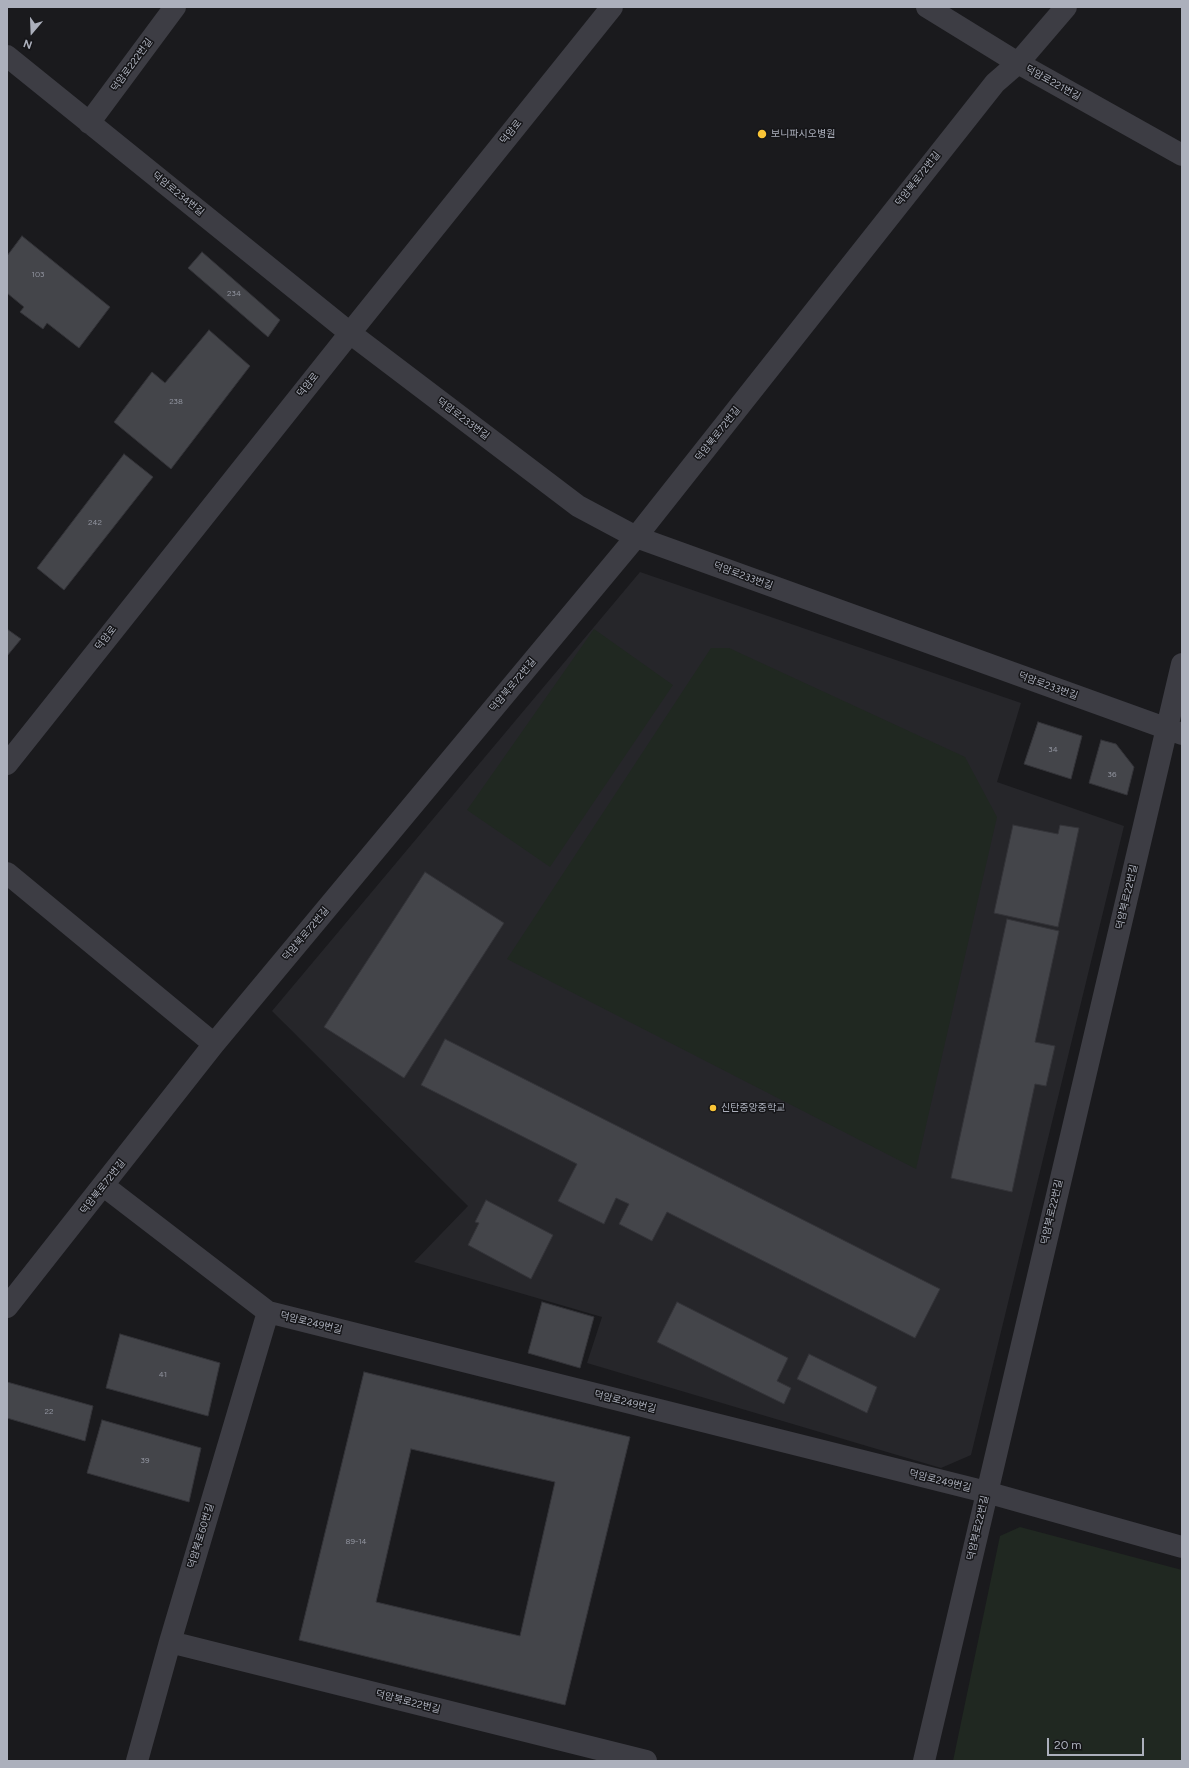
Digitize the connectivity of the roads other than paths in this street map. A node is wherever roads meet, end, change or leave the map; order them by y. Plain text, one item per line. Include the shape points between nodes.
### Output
1 (175, 7) edge
2 (612, 7) edge
3 (927, 7) edge
4 (1066, 7) edge
5 (7, 56) edge
6 (1018, 63) junction
7 (89, 123) junction
8 (1182, 155) edge
9 (350, 333) junction
10 (636, 537) junction
11 (1182, 664) edge
12 (1174, 732) edge
13 (7, 764) edge
14 (7, 873) edge
15 (214, 1044) junction
16 (104, 1186) junction
17 (7, 1307) edge
18 (268, 1312) junction
19 (986, 1492) junction
20 (1182, 1547) edge
21 (170, 1642) junction
22 (137, 1761) edge
23 (646, 1761) edge
24 (924, 1761) edge

1 - 7 street, 덕암로222번길
2 - 9 street, 덕암로
3 - 6 street, 덕암로221번길
4 - 6 street, 덕암북로72번길
5 - 7 street, 덕암로234번길
6 - 8 street, 덕암로221번길
6 - 10 street, 덕암북로72번길 via 995,82
7 - 9 street, 덕암로234번길
9 - 10 street, 덕암로233번길 via 578,506
9 - 13 street, 덕암로
10 - 12 street, 덕암로233번길
10 - 15 street, 덕암북로72번길
11 - 12 street, 덕암북로22번길
12 - 19 street, 덕암북로22번길
14 - 15 street
15 - 16 street, 덕암북로72번길
16 - 17 street, 덕암북로72번길
16 - 18 street, 덕암로249번길
18 - 19 street, 덕암로249번길
18 - 21 street, 덕암북로60번길
19 - 20 street, 덕암로249번길
19 - 24 street, 덕암북로22번길
21 - 22 street, 덕암북로60번길
21 - 23 street, 덕암북로22번길

